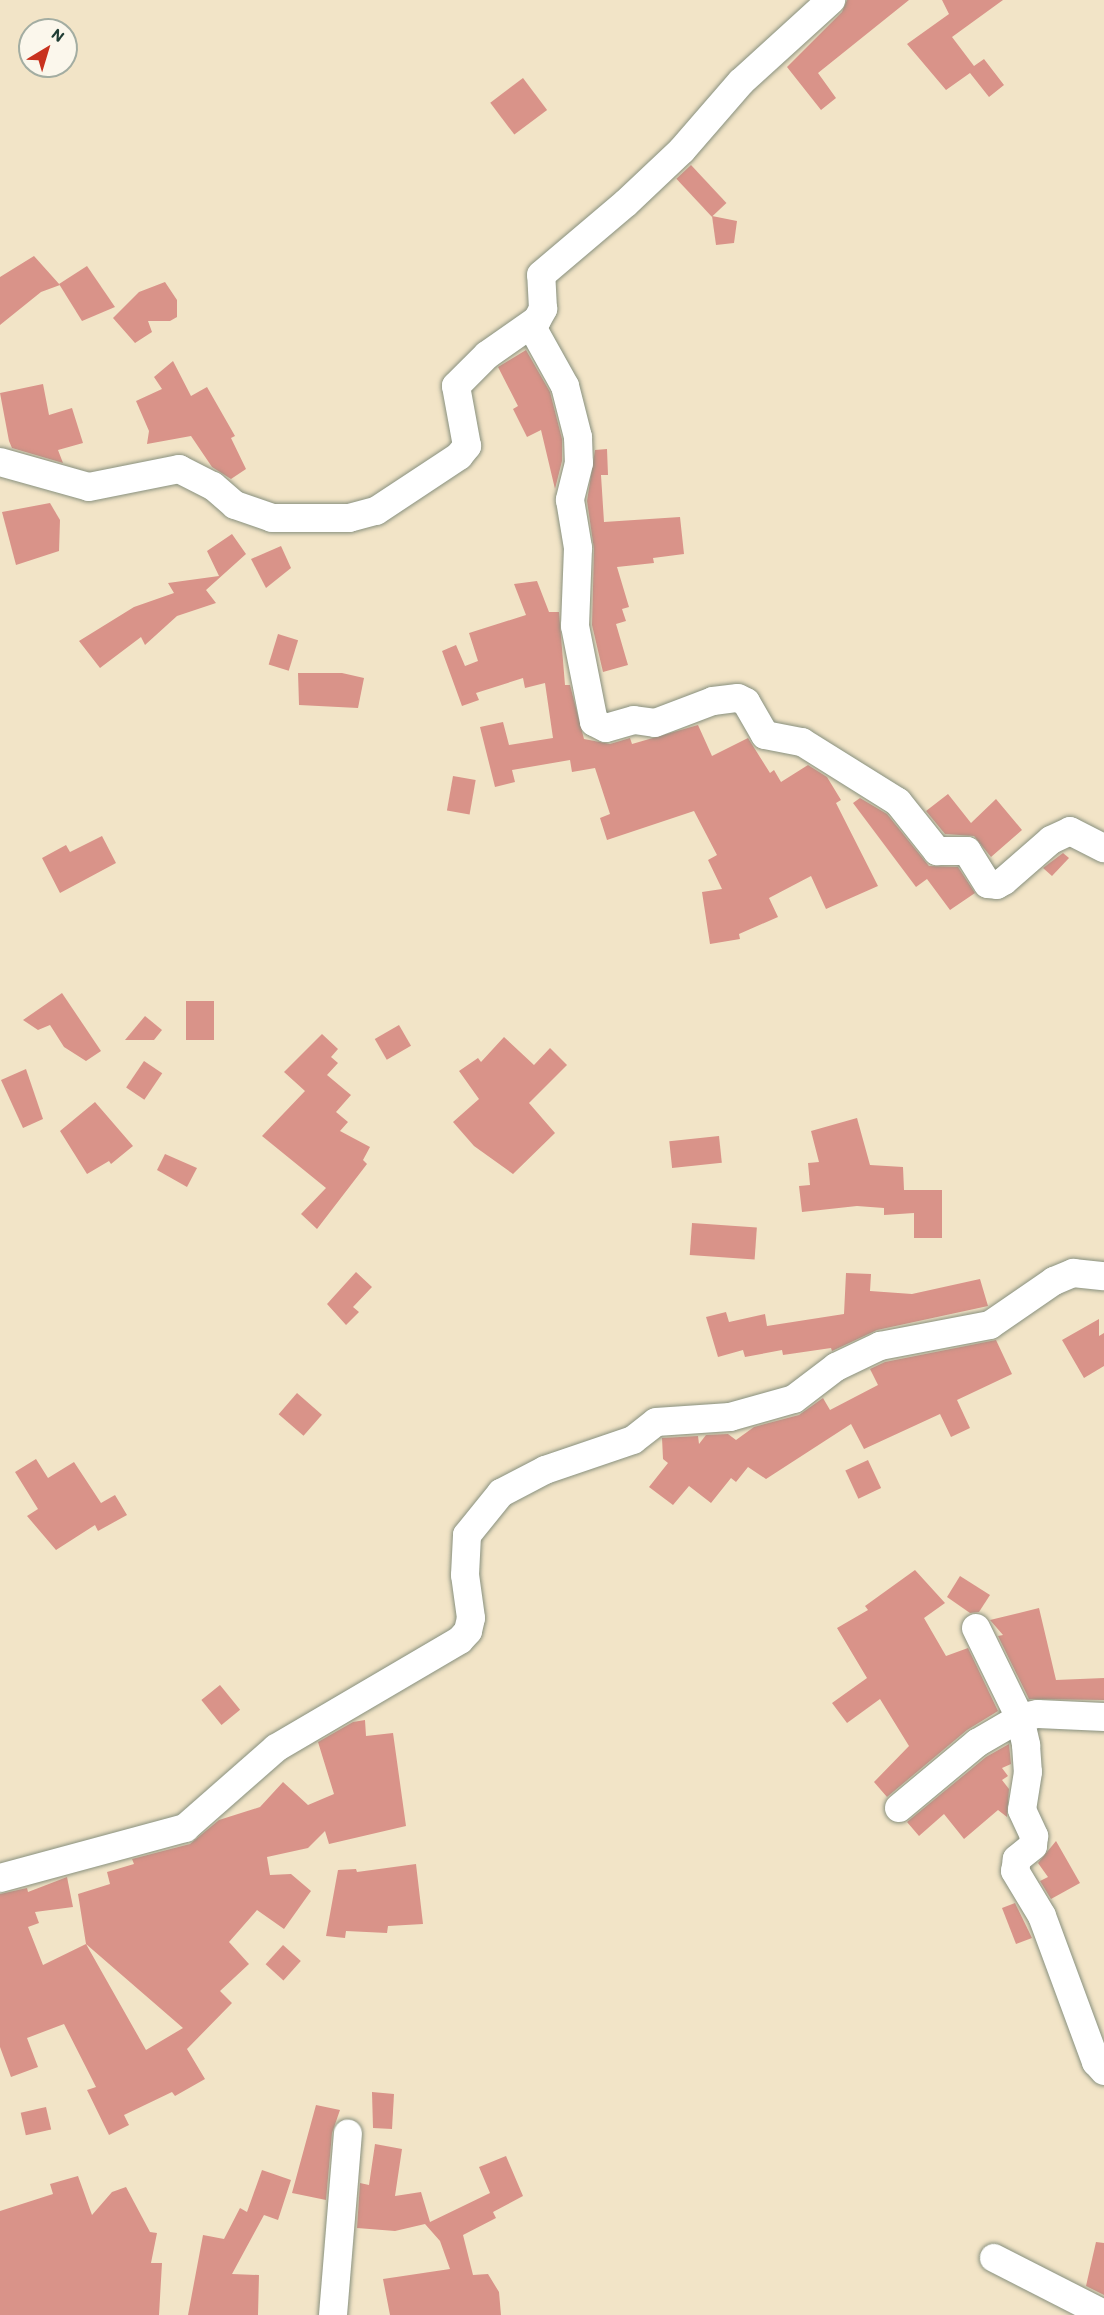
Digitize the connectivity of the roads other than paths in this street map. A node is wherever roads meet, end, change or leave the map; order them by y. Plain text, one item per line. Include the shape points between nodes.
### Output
1 (831, 0) edge
2 (531, 324) junction
3 (0, 462) edge
4 (1104, 848) edge
5 (1104, 1276) edge
6 (976, 1628) dead end
7 (1104, 1717) edge
8 (1020, 1718) junction
9 (899, 1808) dead end
10 (0, 1878) edge
11 (1104, 2071) edge
12 (348, 2134) dead end
13 (994, 2258) dead end
14 (1104, 2314) edge
15 (333, 2315) edge

1 - 2 street via 741,82 682,150 642,188 541,275 543,309
2 - 3 street via 459,380 456,386 467,446 459,456 368,514 349,518 257,515 179,469 89,487
2 - 4 street via 565,386 578,437 579,463 570,500 578,548 575,626 594,722 606,728 634,720 655,723 713,701 738,698 746,702 765,735 802,742 898,802 937,851 967,851 988,884 1004,881 1051,840 1070,831
5 - 10 street via 1073,1273 1054,1281 990,1325 880,1346 836,1367 794,1399 730,1417 656,1422 633,1440 545,1470 501,1493 467,1534 465,1575 471,1618 468,1631 460,1640 276,1748 186,1828
6 - 8 street
7 - 8 street via 1038,1714
8 - 9 street via 977,1743
8 - 11 street via 1028,1772 1022,1810 1034,1836 1033,1846 1017,1859 1015,1871 1042,1916 1096,2062
12 - 15 street
13 - 14 street

